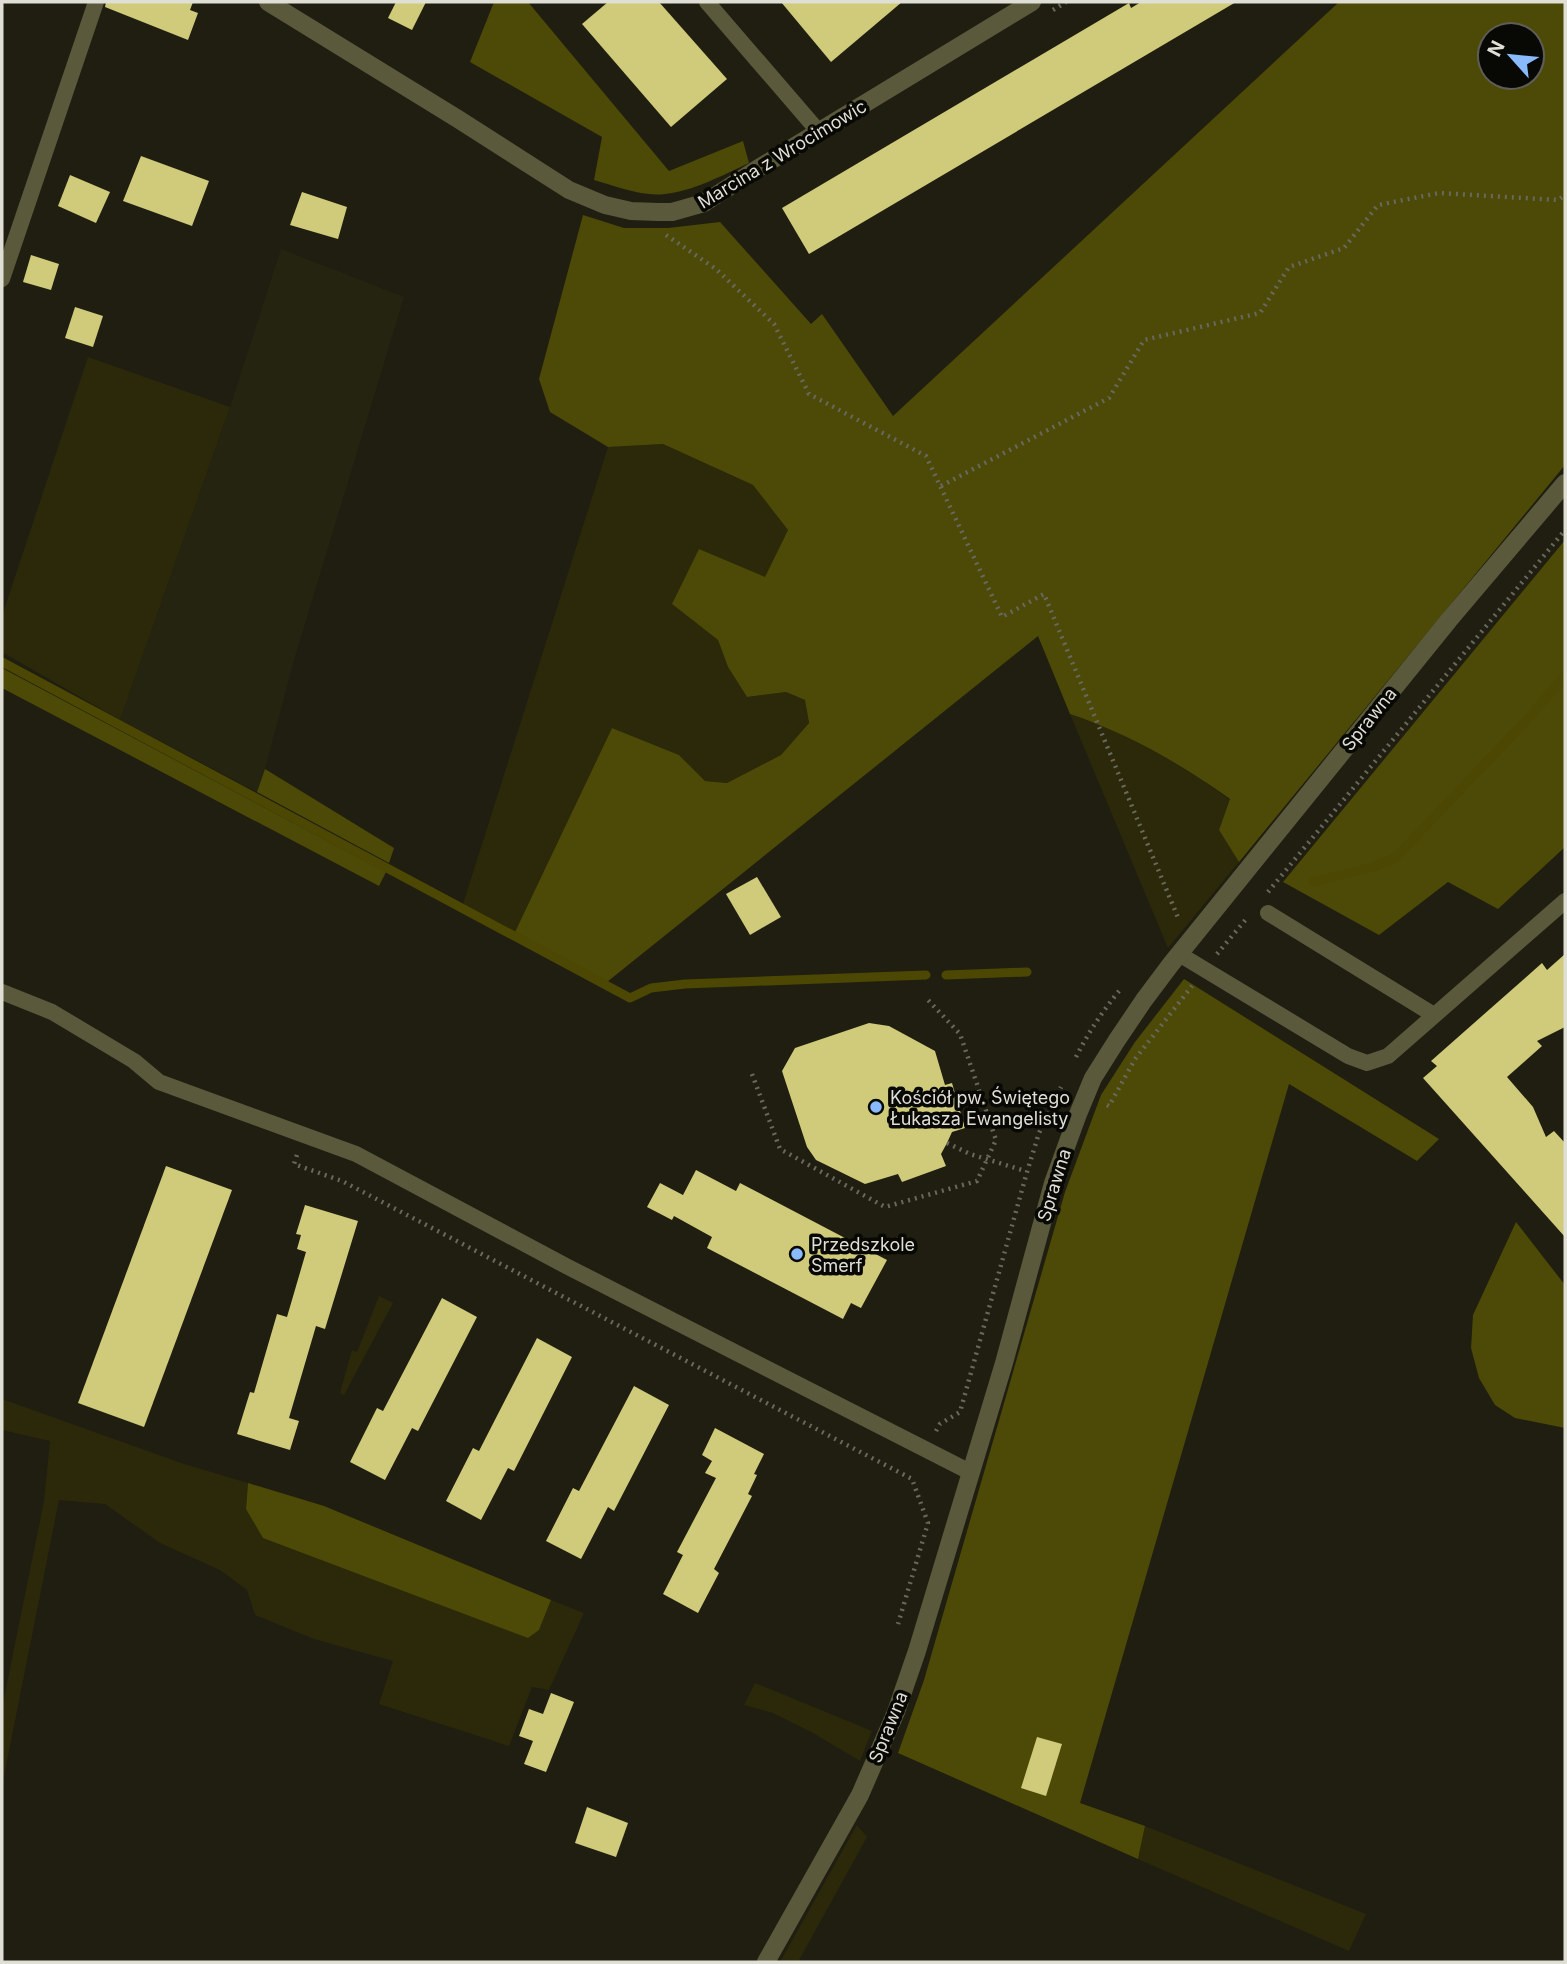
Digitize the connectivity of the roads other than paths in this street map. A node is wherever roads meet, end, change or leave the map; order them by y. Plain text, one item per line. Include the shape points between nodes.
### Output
1 (96, 2) edge
2 (268, 2) edge
3 (707, 2) edge
4 (1032, 2) edge
5 (819, 132) junction
6 (2, 279) edge
7 (1565, 483) edge
8 (1565, 901) edge
9 (1268, 914) dead end
10 (1183, 949) junction
11 (2, 992) edge
12 (1434, 1016) junction
13 (970, 1472) junction
14 (766, 1962) edge

1 - 6 lane
2 - 5 street, Marcina z Wrocimowic via 569,190 605,205 672,212 704,203
3 - 5 lane
4 - 5 street, Marcina z Wrocimowic
7 - 10 street, Sprawna
8 - 12 lane
9 - 12 lane
10 - 12 lane via 1204,970 1367,1063 1388,1056
10 - 13 street, Sprawna via 1117,1040 1086,1094 1053,1183
11 - 13 lane via 52,1012 134,1061 159,1082 356,1154
13 - 14 street, Sprawna via 897,1712 860,1795

